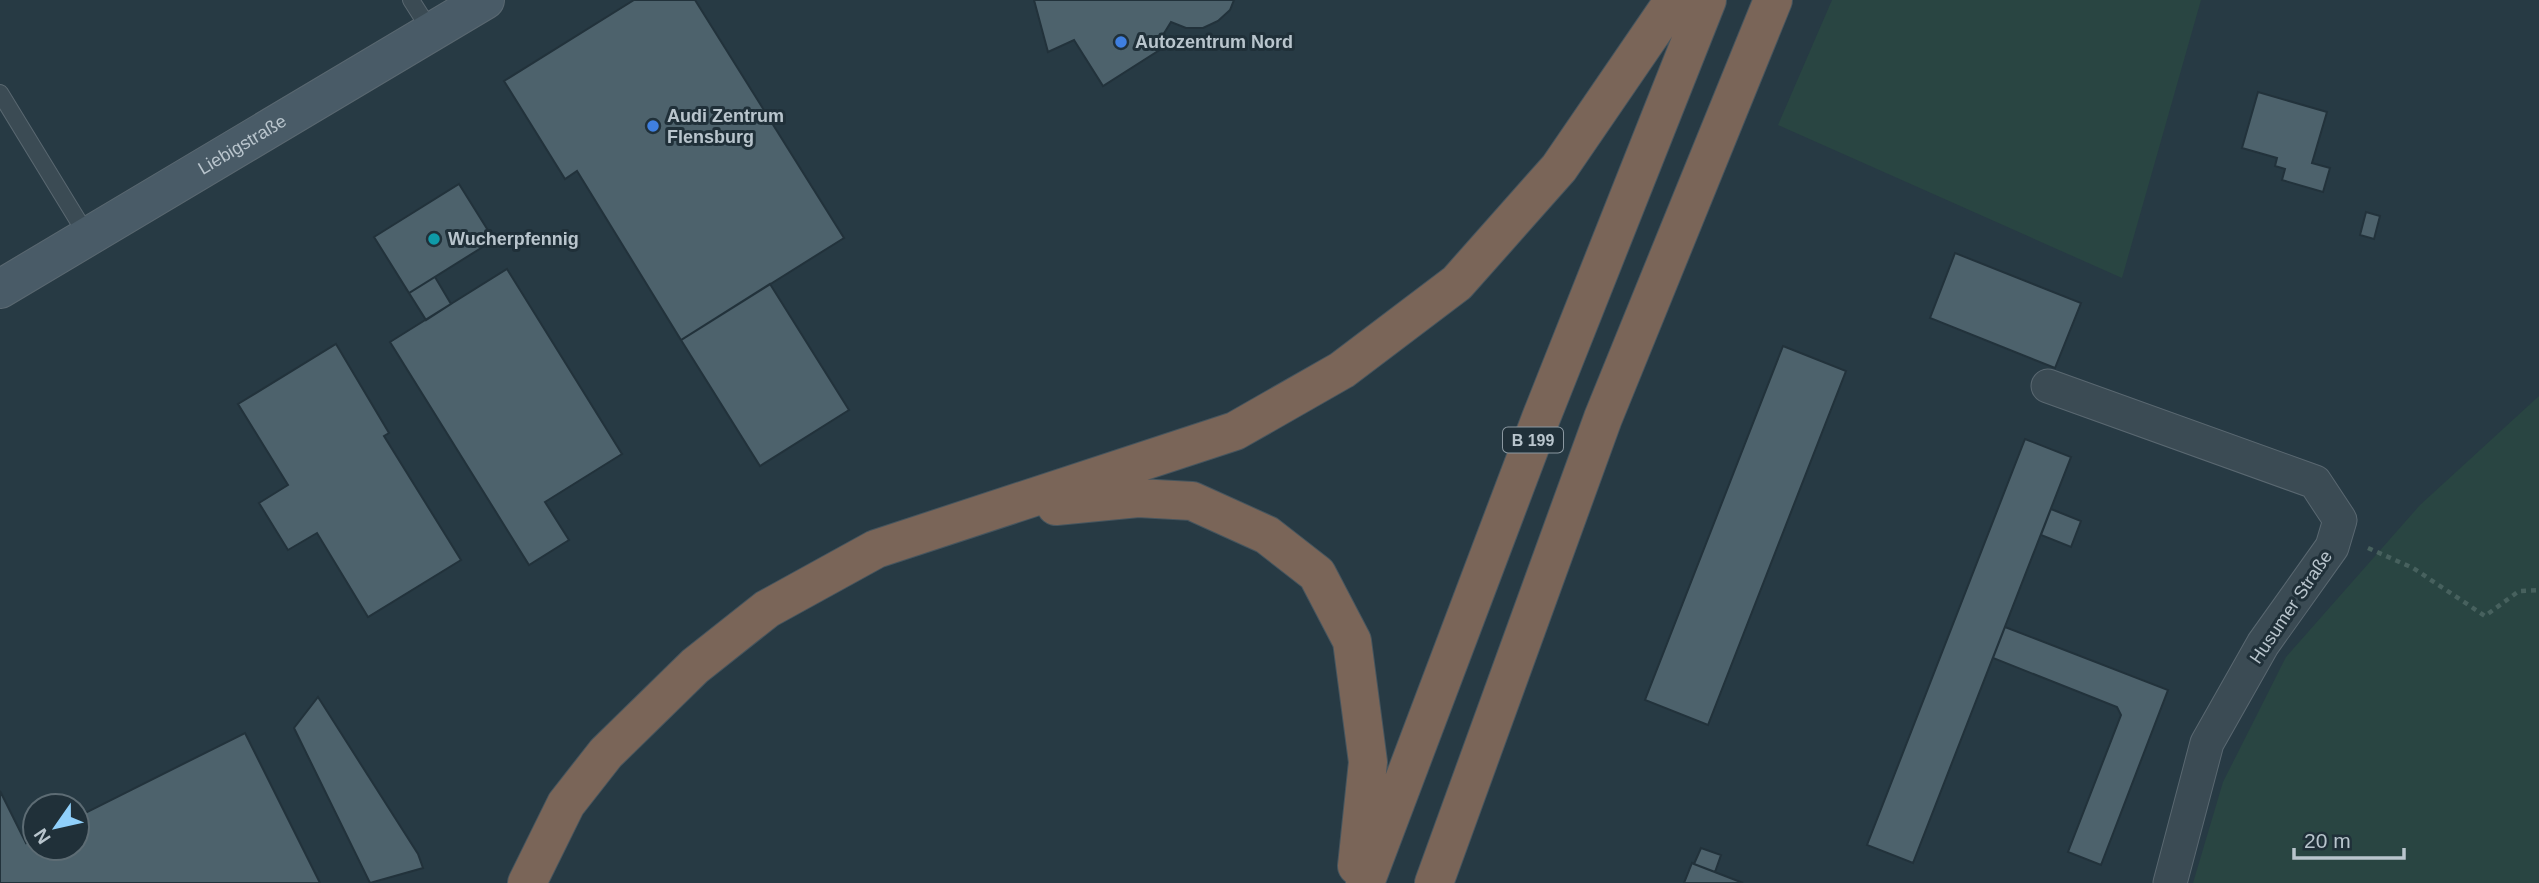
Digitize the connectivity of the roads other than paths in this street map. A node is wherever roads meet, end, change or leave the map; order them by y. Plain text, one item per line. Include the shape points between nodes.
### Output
1 (411, 0) edge
2 (485, 0) edge
3 (1674, 0) edge
4 (1707, 0) edge
5 (1773, 0) edge
6 (432, 33) junction
7 (0, 93) edge
8 (88, 238) junction
9 (0, 289) edge
10 (2048, 386) dead end
11 (968, 521) junction
12 (527, 883) edge
13 (1356, 883) edge
14 (1365, 883) edge
15 (1434, 883) edge
16 (2169, 883) edge

1 - 6 lane
2 - 6 street, Liebigstraße
3 - 11 highway via 1559,168 1457,283 1342,370 1235,431
4 - 14 highway, B 199 via 1541,418
5 - 15 highway, B 199 via 1603,418
6 - 8 street, Liebigstraße
7 - 8 lane
8 - 9 street, Liebigstraße
10 - 16 street, Husumer Straße via 2315,482 2340,520 2332,547 2263,644 2207,743
11 - 12 highway via 876,549 767,609 695,666 606,753 574,794
11 - 13 highway via 1074,503 1138,498 1192,501 1267,535 1317,574 1352,641 1368,762

